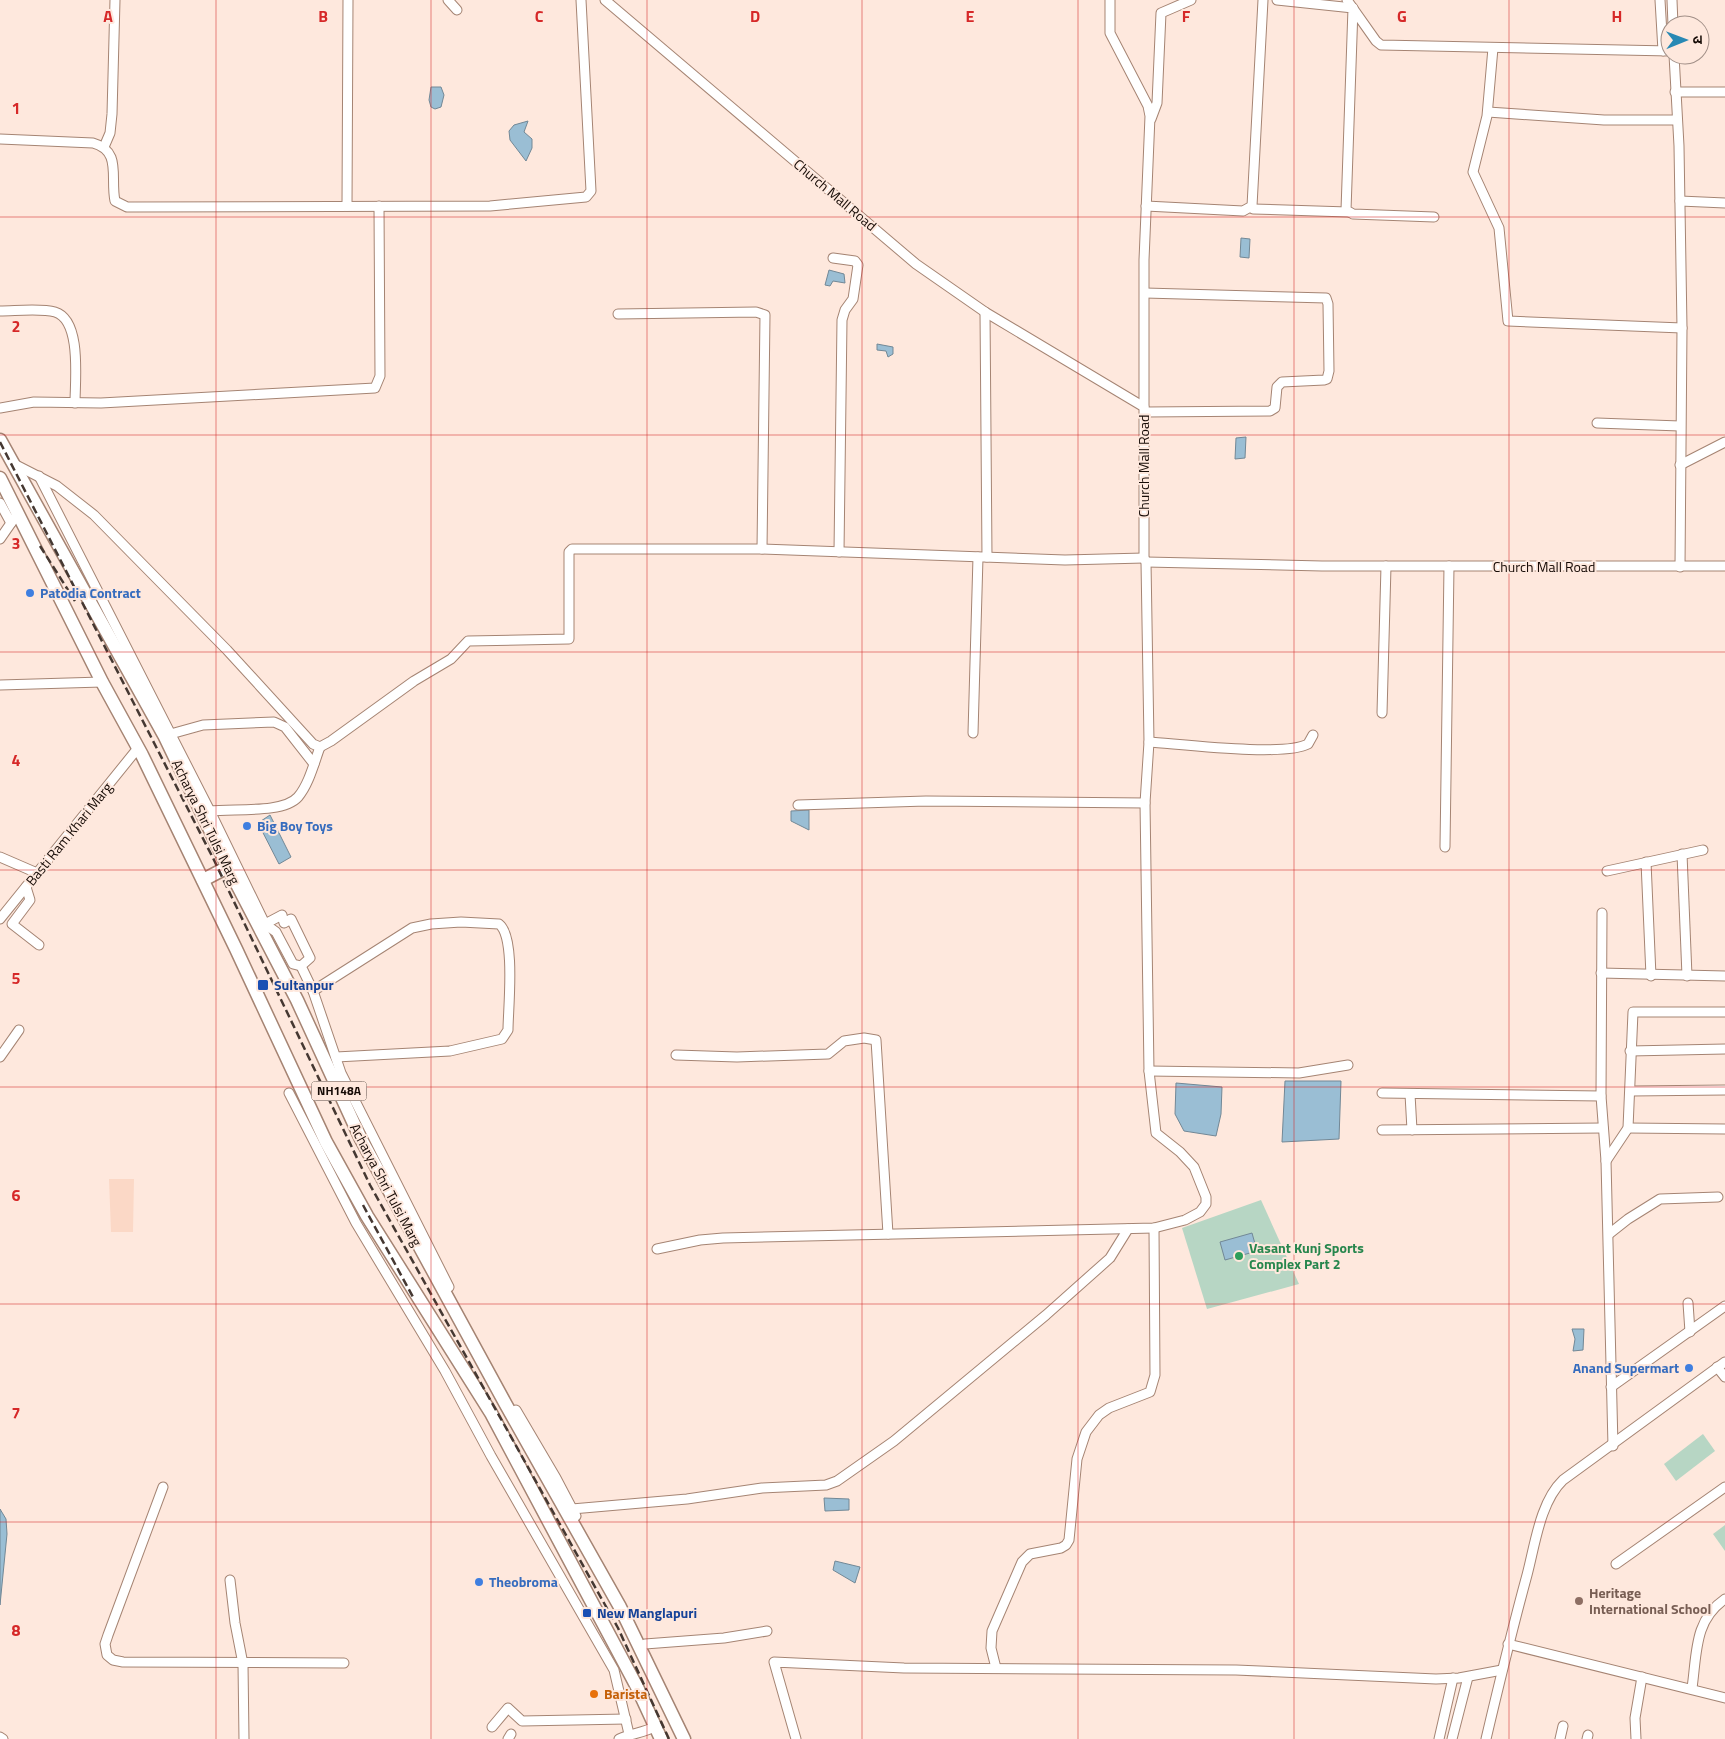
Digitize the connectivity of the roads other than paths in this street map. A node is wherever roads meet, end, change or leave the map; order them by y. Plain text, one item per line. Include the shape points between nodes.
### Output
1 (116, 0) edge
2 (348, 0) edge
3 (448, 0) edge
4 (582, 0) edge
5 (605, 0) edge
6 (1110, 0) edge
7 (1191, 0) edge
8 (1263, 0) edge
9 (1277, 0) edge
10 (1660, 0) edge
11 (1672, 0) edge
12 (1350, 4) edge
13 (457, 10) dead end
14 (1662, 15) edge
15 (1673, 15) edge
16 (1493, 48) junction
17 (1660, 51) edge
18 (1675, 65) edge
19 (1676, 92) junction
20 (1725, 92) edge
21 (1488, 112) junction
22 (1150, 120) junction
23 (1677, 120) junction
24 (0, 139) edge
25 (104, 147) junction
26 (1680, 201) junction
27 (1725, 203) edge
28 (346, 206) junction
29 (379, 206) junction
30 (1146, 206) junction
31 (1253, 209) dead end
32 (1348, 212) junction
33 (1434, 217) dead end
34 (833, 258) dead end
35 (1145, 293) junction
36 (0, 311) edge
37 (985, 312) junction
38 (618, 314) dead end
39 (1682, 328) junction
40 (75, 403) junction
41 (0, 408) edge
42 (1145, 409) junction
43 (1597, 423) dead end
44 (1680, 426) junction
45 (0, 440) edge
46 (1725, 442) edge
47 (12, 463) junction
48 (1680, 465) junction
49 (39, 476) junction
50 (0, 478) edge
51 (0, 503) edge
52 (14, 518) junction
53 (0, 539) edge
54 (762, 549) junction
55 (839, 552) junction
56 (983, 557) junction
57 (1145, 560) junction
58 (1386, 566) junction
59 (1449, 566) junction
60 (1725, 566) edge
61 (1680, 567) junction
62 (102, 682) junction
63 (0, 685) edge
64 (1382, 713) dead end
65 (973, 733) dead end
66 (1313, 734) dead end
67 (168, 735) junction
68 (1148, 742) junction
69 (320, 747) junction
70 (138, 748) junction
71 (314, 764) junction
72 (1145, 803) junction
73 (798, 806) dead end
74 (210, 811) junction
75 (1445, 848) dead end
76 (1703, 850) dead end
77 (1682, 854) junction
78 (0, 857) edge
79 (1646, 862) junction
80 (228, 867) junction
81 (1607, 871) dead end
82 (37, 872) junction
83 (203, 880) junction
84 (26, 887) junction
85 (1602, 913) dead end
86 (0, 919) edge
87 (265, 924) junction
88 (39, 945) dead end
89 (301, 966) junction
90 (1601, 973) junction
91 (1651, 976) junction
92 (1687, 976) junction
93 (1725, 976) edge
94 (314, 991) junction
95 (1725, 1012) edge
96 (19, 1030) dead end
97 (1725, 1049) edge
98 (1630, 1051) junction
99 (676, 1055) dead end
100 (0, 1057) edge
101 (336, 1057) junction
102 (1348, 1065) dead end
103 (1148, 1071) junction
104 (1725, 1090) edge
105 (1631, 1091) junction
106 (289, 1093) dead end
107 (1382, 1093) dead end
108 (1410, 1094) junction
109 (1601, 1096) junction
110 (1603, 1128) junction
111 (1628, 1128) junction
112 (1725, 1129) edge
113 (1382, 1130) dead end
114 (1412, 1130) junction
115 (1606, 1161) junction
116 (1718, 1197) dead end
117 (1154, 1228) junction
118 (1128, 1229) junction
119 (888, 1234) junction
120 (1609, 1234) junction
121 (657, 1249) dead end
122 (1688, 1303) dead end
123 (1725, 1306) edge
124 (1690, 1332) junction
125 (1721, 1364) edge
126 (1725, 1377) edge
127 (1611, 1387) junction
128 (1613, 1446) junction
129 (1725, 1487) edge
130 (163, 1488) dead end
131 (572, 1509) junction
132 (1616, 1564) dead end
133 (230, 1580) dead end
134 (1725, 1599) edge
135 (768, 1631) dead end
136 (645, 1644) junction
137 (1508, 1644) junction
138 (344, 1663) dead end
139 (243, 1664) junction
140 (996, 1668) junction
141 (1502, 1670) junction
142 (1468, 1677) junction
143 (1642, 1677) junction
144 (1453, 1678) junction
145 (659, 1684) junction
146 (1692, 1688) junction
147 (642, 1695) junction
148 (1725, 1698) edge
149 (626, 1719) junction
150 (656, 1726) junction
151 (1563, 1726) dead end
152 (492, 1727) dead end
153 (629, 1734) junction
154 (244, 1739) edge
155 (619, 1739) edge
156 (661, 1739) edge
157 (684, 1739) edge
158 (688, 1739) edge
159 (796, 1739) edge
160 (1439, 1739) edge
161 (1452, 1739) edge
162 (1486, 1739) edge
163 (1560, 1739) edge
164 (1636, 1739) edge

1 - 25 street via 112,114 110,133
2 - 28 street
3 - 13 street
4 - 29 street via 589,195 490,206
5 - 37 street, Church Mall Road via 916,264
6 - 22 street via 1110,33 1148,106
7 - 22 street via 1161,13 1157,103
8 - 30 street via 1252,206 1243,211
9 - 12 street
10 - 14 street
11 - 15 street
12 - 16 street via 1381,45
12 - 32 street via 1345,206
16 - 17 street
16 - 21 street
18 - 19 street
19 - 20 street
19 - 23 street
21 - 23 street via 1604,120
21 - 39 street via 1474,172 1499,228 1508,321
22 - 30 street
23 - 26 street
24 - 25 street via 93,143
25 - 28 street via 112,160 115,201 122,206
26 - 27 street
26 - 39 street
28 - 29 street
29 - 40 street via 380,376 376,388
30 - 35 street
31 - 32 street
32 - 33 street
34 - 55 street via 855,261 858,265 853,300 842,320
35 - 42 street
35 - 42 street via 1326,298 1329,371 1324,380 1282,382 1277,387 1275,408 1270,412
36 - 40 street via 54,311 65,319 74,340
37 - 42 street, Church Mall Road
37 - 56 street
38 - 54 street via 756,312 765,316
39 - 44 street
40 - 41 street via 34,402
42 - 57 street, Church Mall Road
43 - 44 street
44 - 48 street
45 - 47 highway, Acharya Shri Tulsi Marg / NH148A
46 - 48 street
47 - 49 street
47 - 67 highway, Acharya Shri Tulsi Marg / NH148A
48 - 61 street
49 - 67 street
49 - 69 street via 94,516
50 - 52 highway, Acharya Shri Tulsi Marg / NH148A
51 - 52 street
52 - 53 street
52 - 62 highway, Acharya Shri Tulsi Marg / NH148A
54 - 55 street
54 - 69 street via 570,550 569,639 468,641 451,659
55 - 56 street
56 - 57 street
56 - 65 street
57 - 58 street, Church Mall Road
57 - 68 street
58 - 59 street, Church Mall Road
58 - 64 street
59 - 61 street, Church Mall Road
59 - 75 street
60 - 61 street, Church Mall Road
62 - 63 street
62 - 70 highway, Acharya Shri Tulsi Marg / NH148A
66 - 68 street via 1308,744 1295,748 1244,749
67 - 71 street via 203,726 274,722 286,727
67 - 74 street
67 - 80 highway, Acharya Shri Tulsi Marg / NH148A
68 - 72 street
69 - 71 street
70 - 82 street, Basti Ram Khari Marg
70 - 83 highway, Acharya Shri Tulsi Marg / NH148A
71 - 74 street via 299,795 288,804
72 - 73 street via 926,800
72 - 103 street
74 - 87 street
76 - 77 street
77 - 79 street
77 - 92 street
78 - 82 street
79 - 81 street
79 - 91 street
80 - 83 highway
80 - 145 highway, Acharya Shri Tulsi Marg / NH148A via 297,1000 361,1139 620,1607
82 - 84 street, Basti Ram Khari Marg
83 - 147 highway, Acharya Shri Tulsi Marg / NH148A via 326,1142 367,1216 491,1414
84 - 86 street, Basti Ram Khari Marg
84 - 88 street via 30,900 12,924
85 - 90 street
87 - 89 street via 276,932 293,964
87 - 89 street via 282,915 284,923 291,919 310,958
89 - 94 street
90 - 91 street
90 - 109 street
91 - 92 street
92 - 93 street
94 - 101 street
94 - 101 street via 418,926 487,922 499,924 506,934 508,1030 502,1039 450,1051
95 - 98 street via 1634,1011
96 - 100 street
97 - 98 street
98 - 105 street
99 - 119 street via 828,1054 844,1041 876,1040
101 - 131 street via 373,1138 483,1355
102 - 103 street via 1300,1073
103 - 117 street via 1156,1133 1194,1167 1206,1197 1206,1204 1200,1212 1185,1220
104 - 105 street
105 - 111 street
106 - 149 street via 356,1223 444,1370 614,1670
107 - 108 street
108 - 109 street
108 - 114 street
109 - 110 street
110 - 114 street
110 - 115 street
111 - 112 street
111 - 115 street
113 - 114 street
115 - 120 street
116 - 120 street via 1660,1199
117 - 118 street
117 - 140 street via 1153,1387 1146,1394 1102,1412 1086,1432 1077,1458 1068,1540 1061,1548 1030,1554 1022,1562 992,1631 991,1648
118 - 119 street
118 - 131 street via 1110,1258 1046,1315 894,1441 837,1481 819,1486 762,1488 687,1500
119 - 121 street via 709,1238
120 - 127 street
122 - 124 street
123 - 124 street
124 - 127 street
125 - 126 street
125 - 128 street
127 - 128 street
128 - 137 street via 1564,1480 1552,1493
129 - 132 street
130 - 139 street via 108,1635 105,1644 107,1656 123,1662
131 - 136 street
133 - 139 street
134 - 146 street via 1714,1606 1703,1621
135 - 136 street
136 - 158 street
137 - 141 street
137 - 143 street
138 - 139 street
139 - 154 street
140 - 144 street via 1236,1670
140 - 159 street via 774,1662
141 - 142 street
141 - 162 street
142 - 144 street
142 - 161 street
143 - 146 street
143 - 164 street via 1635,1718
144 - 160 street
145 - 147 highway
145 - 157 highway, Acharya Shri Tulsi Marg / NH148A
146 - 148 street
147 - 150 highway, Acharya Shri Tulsi Marg / NH148A
149 - 152 street via 522,1721 508,1708
149 - 153 street
150 - 153 street via 644,1733
150 - 156 highway, Acharya Shri Tulsi Marg / NH148A
151 - 163 street
153 - 155 street

